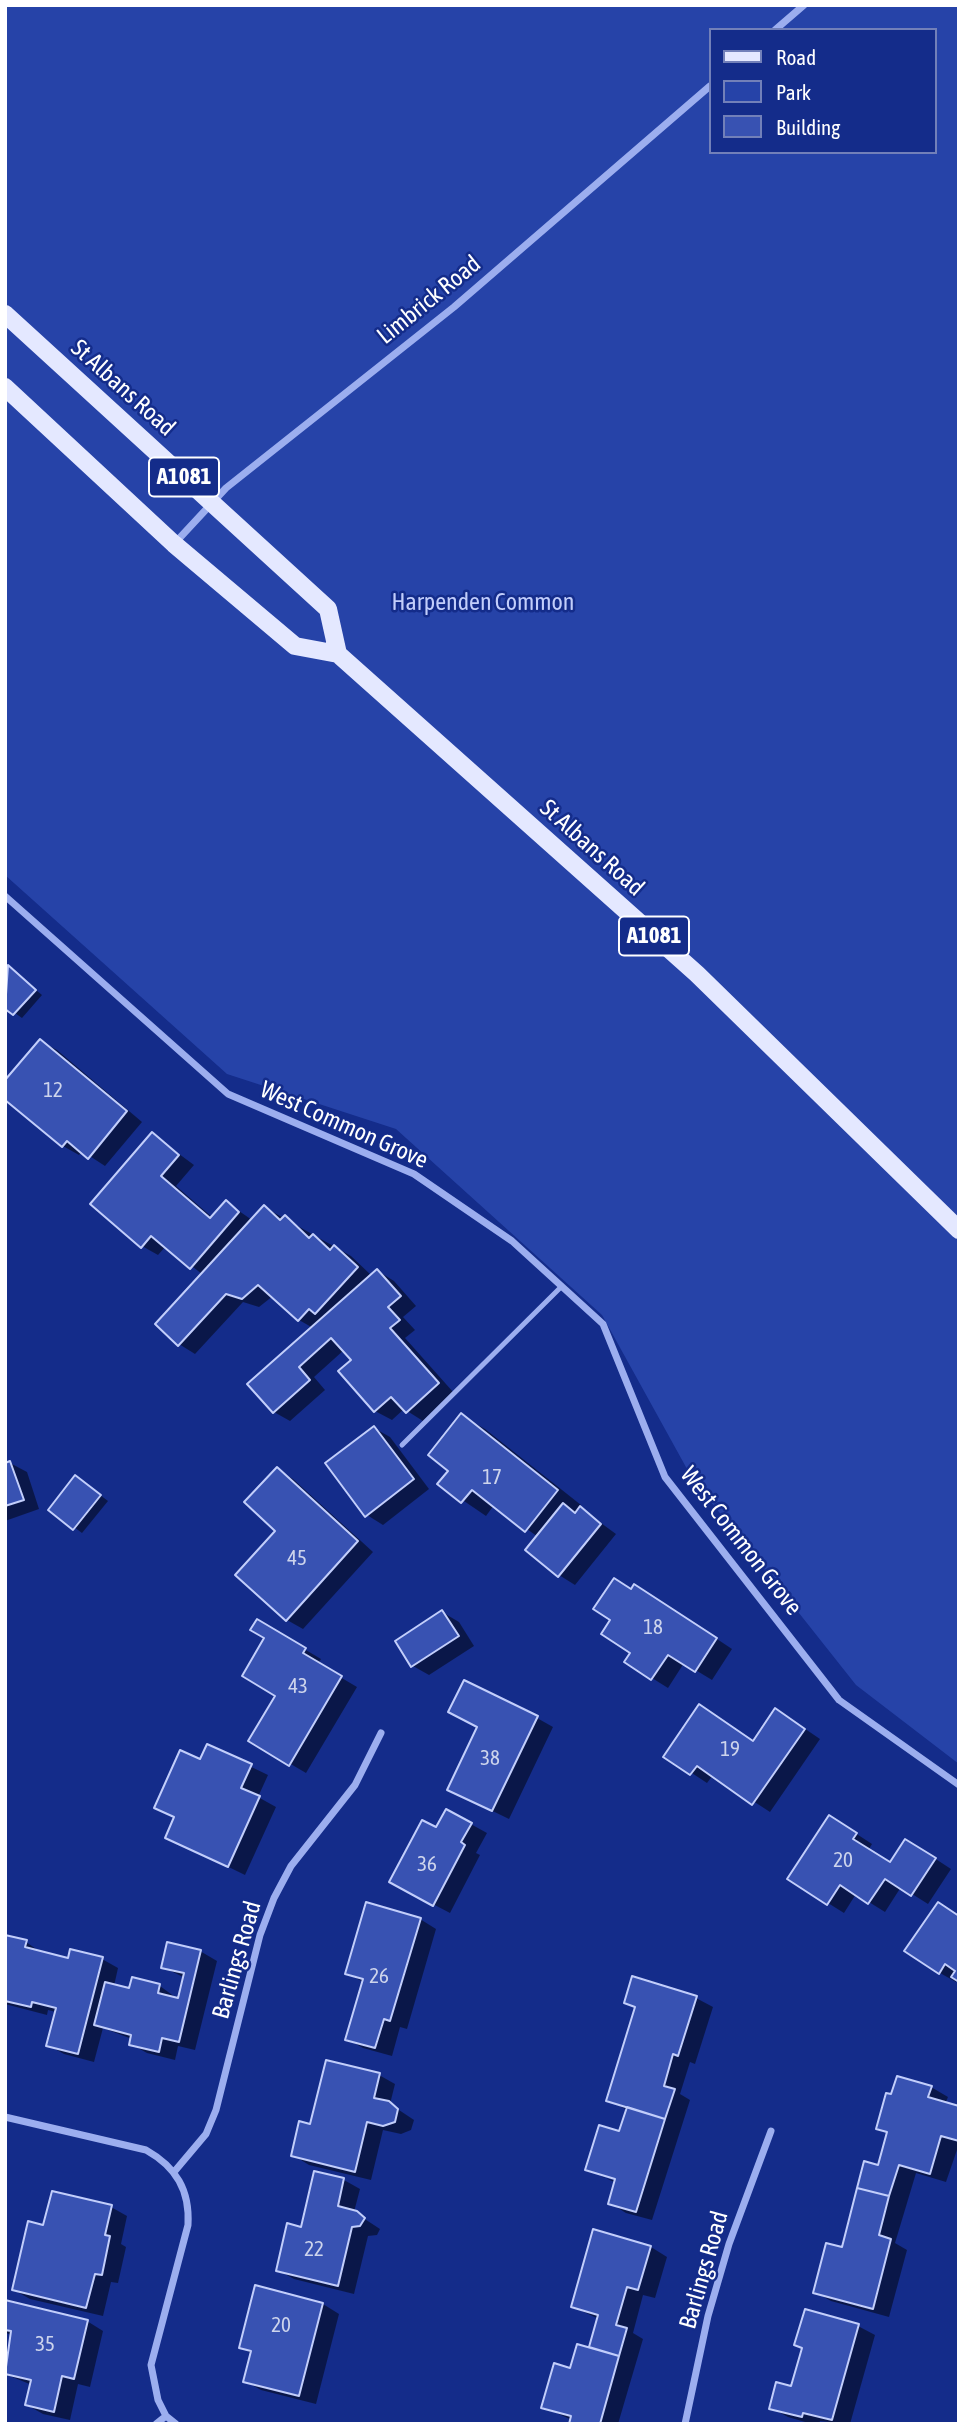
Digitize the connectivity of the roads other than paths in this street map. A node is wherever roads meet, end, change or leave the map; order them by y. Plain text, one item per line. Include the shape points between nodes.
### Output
1 (804, 5) edge
2 (777, 28) edge
3 (708, 88) edge
4 (5, 314) edge
5 (5, 387) edge
6 (212, 502) junction
7 (174, 544) junction
8 (338, 654) junction
9 (5, 896) edge
10 (959, 1230) edge
11 (562, 1286) junction
12 (402, 1445) dead end
13 (380, 1733) dead end
14 (959, 1785) edge
15 (5, 2117) edge
16 (771, 2131) dead end
17 (174, 2172) junction
18 (166, 2416) junction
19 (156, 2424) edge
20 (176, 2424) edge
21 (685, 2424) edge

1 - 2 street
3 - 6 street, Limbrick Road via 454,307
4 - 6 main road, St Albans Road / A1081
5 - 7 main road, A1081
6 - 7 street, Limbrick Road
6 - 8 main road, St Albans Road / A1081 via 328,609
7 - 8 main road, A1081 via 295,646
8 - 10 main road, St Albans Road / A1081 via 697,974
9 - 11 street, West Common Grove via 228,1094 414,1174 512,1241
11 - 12 lane
11 - 14 street, West Common Grove via 603,1324 665,1477 839,1700
13 - 17 street, Barlings Road via 355,1785 291,1866 274,1898 260,1935 216,2110 206,2134
15 - 17 street via 125,2143 163,2160
16 - 21 street, Barlings Road via 708,2316
17 - 18 street via 189,2204 188,2225 151,2365 152,2384
18 - 19 street
18 - 20 street

